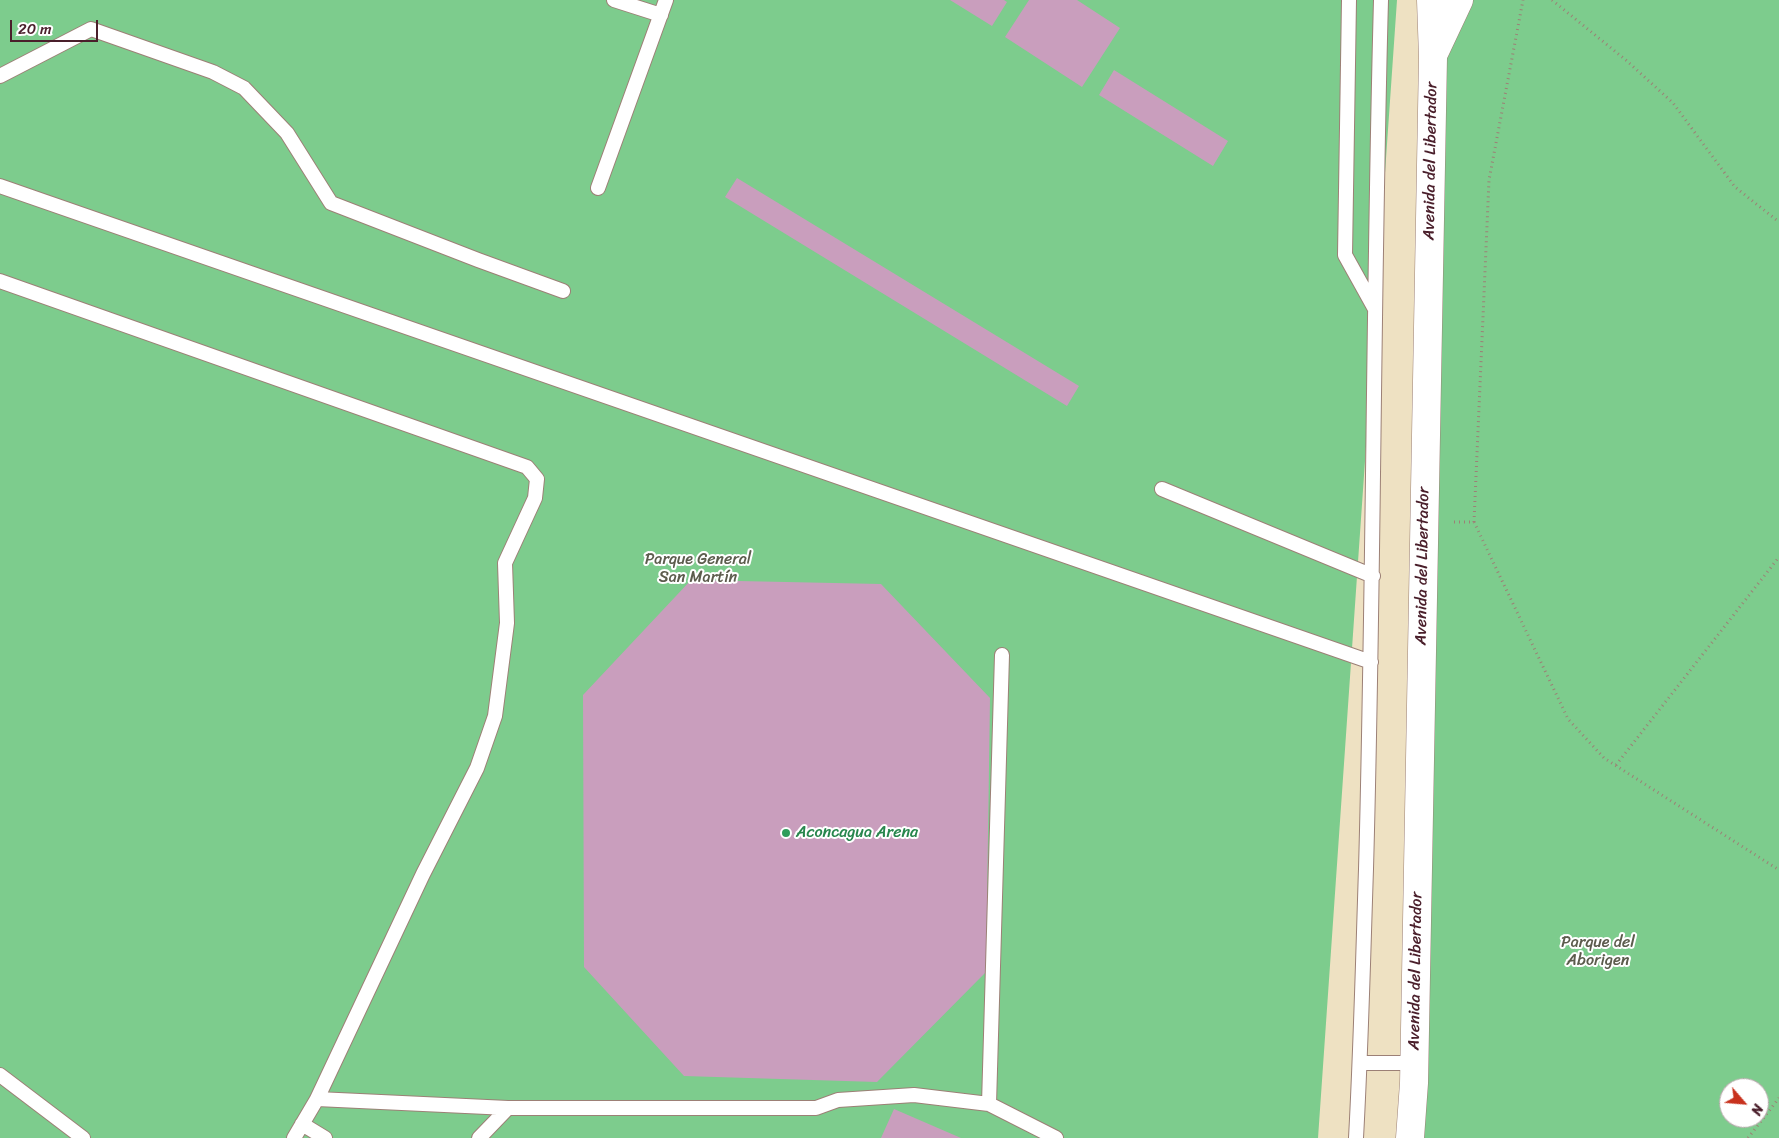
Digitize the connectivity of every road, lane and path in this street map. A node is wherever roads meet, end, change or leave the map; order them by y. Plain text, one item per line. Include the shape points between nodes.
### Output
1 (614, 0) edge
2 (666, 0) edge
3 (1349, 0) edge
4 (1381, 0) edge
5 (1431, 0) edge
6 (1459, 0) edge
7 (1523, 0) edge
8 (1552, 0) edge
9 (660, 15) junction
10 (1433, 57) junction
11 (0, 76) edge
12 (0, 186) edge
13 (598, 188) dead end
14 (1779, 222) edge
15 (0, 281) edge
16 (563, 291) dead end
17 (1375, 309) junction
18 (1162, 489) dead end
19 (1424, 521) junction
20 (1474, 522) junction
21 (1779, 557) edge
22 (1373, 576) junction
23 (1002, 655) dead end
24 (1372, 662) junction
25 (1616, 765) junction
26 (1779, 870) edge
27 (1360, 1063) junction
28 (1414, 1073) junction
29 (0, 1075) edge
30 (1779, 1098) edge
31 (317, 1099) junction
32 (989, 1104) junction
33 (508, 1108) junction
34 (302, 1124) junction
35 (83, 1138) edge
36 (294, 1138) edge
37 (325, 1138) edge
38 (479, 1138) edge
39 (1056, 1138) edge
40 (1356, 1138) edge
41 (1410, 1138) edge
42 (1424, 1138) edge
43 (1748, 1138) edge

1 - 9 lane
2 - 9 lane
3 - 17 lane via 1345,255
4 - 17 lane
5 - 10 main road
6 - 10 main road, Avenida del Libertador
7 - 20 path via 1489,180
8 - 14 path via 1673,102 1735,187
9 - 13 lane
10 - 19 main road, Avenida del Libertador
11 - 16 lane via 91,28 213,72 244,88 287,133 331,203
12 - 24 lane
15 - 31 lane via 528,467 537,479 535,498 505,563 507,623 495,716 477,768
17 - 22 lane
18 - 22 lane
19 - 20 path
19 - 28 main road, Avenida del Libertador
20 - 25 path via 1568,719 1604,758
21 - 25 path
22 - 24 lane
23 - 32 lane
24 - 27 lane
25 - 26 path
27 - 28 lane
27 - 40 lane
28 - 41 main road, Avenida del Libertador
28 - 42 main road
29 - 35 lane
30 - 43 path
31 - 33 lane
31 - 34 lane
32 - 33 lane via 914,1095 838,1100 816,1108
32 - 39 lane
33 - 38 lane
34 - 36 lane
34 - 37 lane

